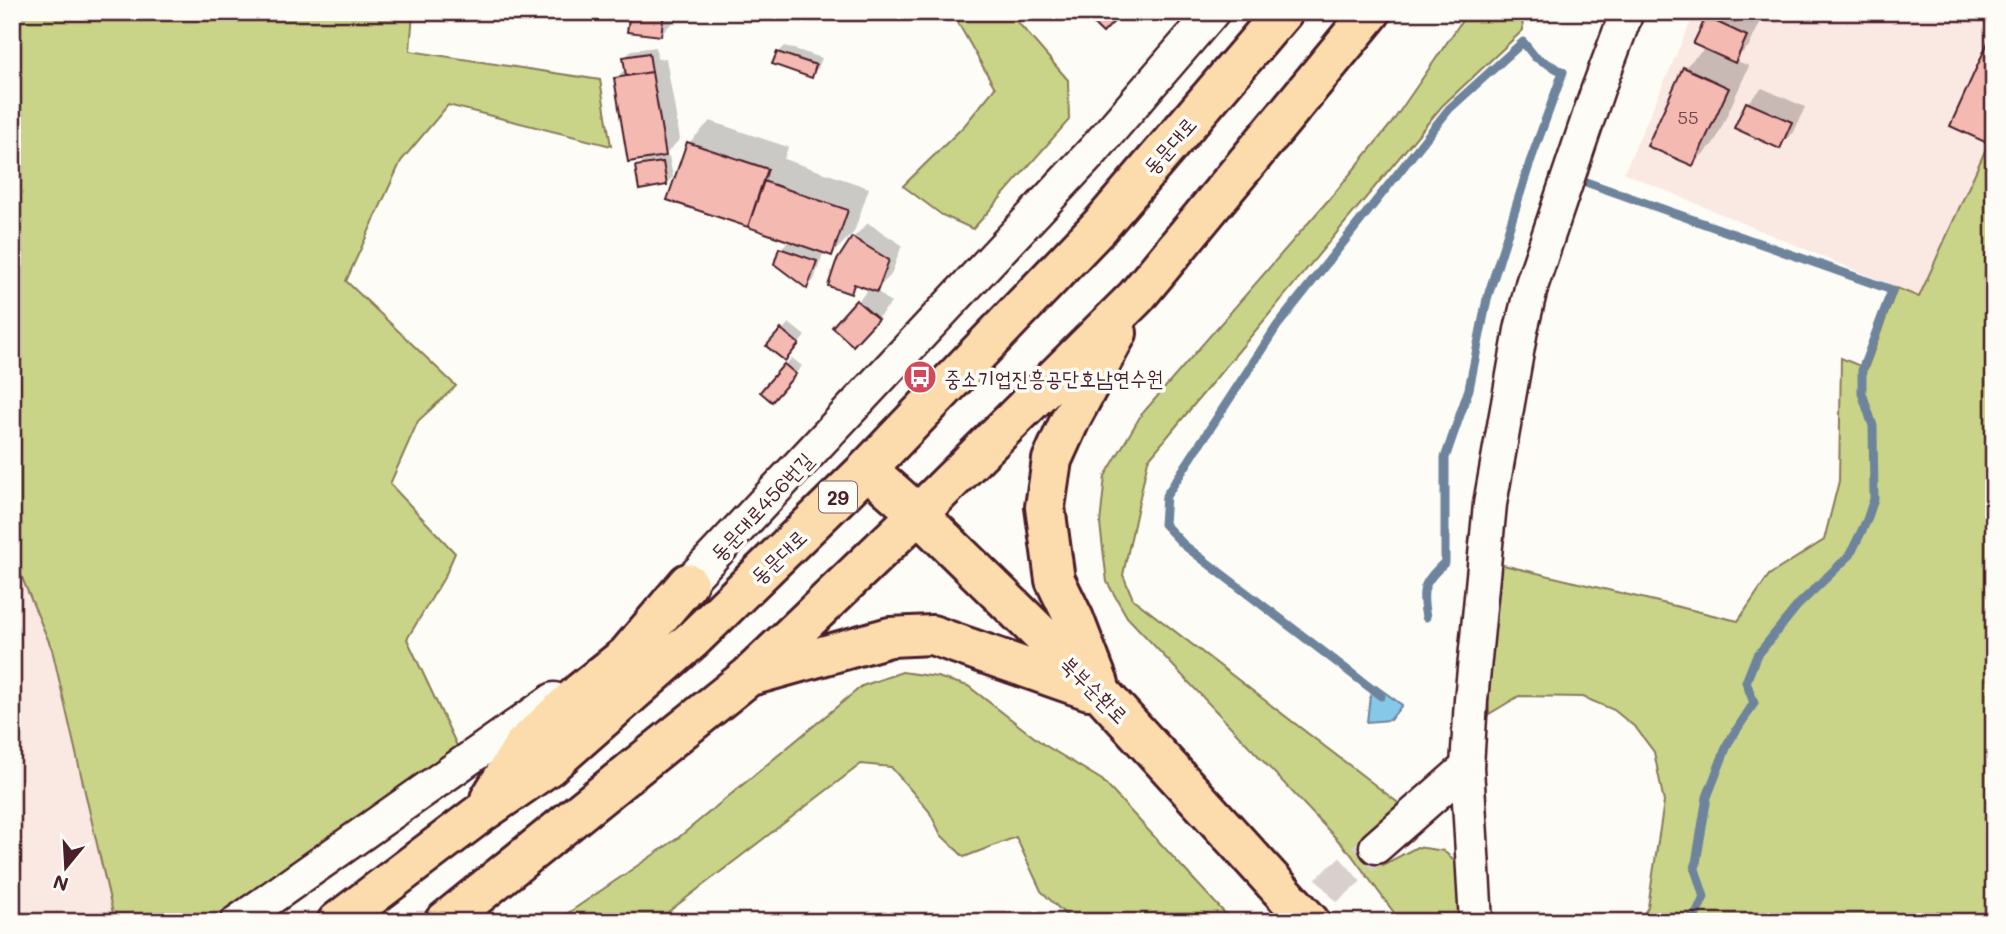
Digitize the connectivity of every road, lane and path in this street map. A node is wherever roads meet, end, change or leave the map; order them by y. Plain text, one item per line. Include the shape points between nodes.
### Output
1 (1213, 12) edge
2 (1283, 12) edge
3 (1371, 12) edge
4 (1627, 12) edge
5 (1136, 297) junction
6 (867, 469) junction
7 (918, 514) junction
8 (688, 583) junction
9 (749, 676) junction
10 (1104, 696) junction
11 (1467, 767) junction
12 (481, 813) junction
13 (1376, 847) tunnel mouth
14 (237, 922) edge
15 (337, 922) edge
16 (444, 922) edge
17 (1310, 922) edge
18 (1476, 922) edge

1 - 8 street, 동문대로456번길 via 1093,151
2 - 6 main road, 동문대로 / 29 via 1100,226
3 - 5 main road
4 - 11 street via 1531,284 1521,330 1490,503
5 - 7 main road
5 - 10 main road via 1070,418 1052,460 1045,507 1055,580
6 - 7 main road, 북부순환로
6 - 12 main road, 동문대로 / 29 via 683,648 549,766
7 - 9 main road
7 - 10 main road, 북부순환로
8 - 12 main road via 627,655 523,746
8 - 14 street, 동문대로456번길 via 567,690
9 - 10 main road via 890,636 932,635
9 - 16 main road
10 - 17 main road, 북부순환로
11 - 13 street
11 - 18 street
12 - 15 main road, 동문대로 / 29

